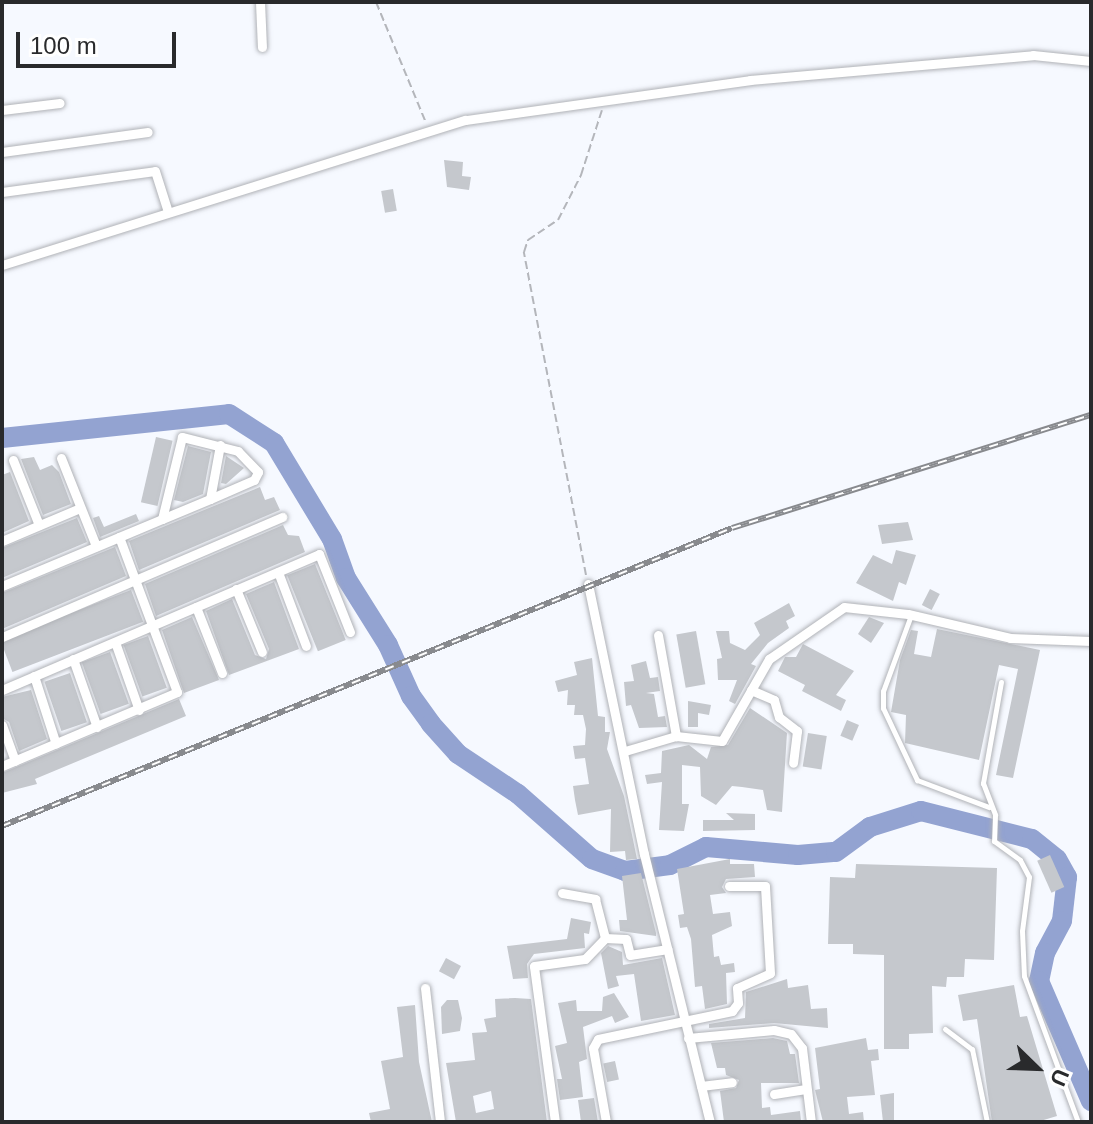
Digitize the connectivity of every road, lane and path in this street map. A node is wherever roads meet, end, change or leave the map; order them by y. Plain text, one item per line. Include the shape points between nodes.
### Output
1 (260, 2) edge
2 (376, 2) edge
3 (262, 47) dead end
4 (1091, 61) edge
5 (605, 96) junction
6 (60, 103) dead end
7 (2, 110) edge
8 (428, 128) junction
9 (148, 132) dead end
10 (2, 152) edge
11 (2, 192) edge
12 (168, 212) junction
13 (2, 265) edge
14 (220, 445) junction
15 (61, 458) dead end
16 (13, 460) dead end
17 (210, 499) junction
18 (80, 508) junction
19 (282, 517) dead end
20 (162, 519) junction
21 (39, 525) junction
22 (119, 537) junction
23 (2, 541) edge
24 (96, 546) junction
25 (278, 572) junction
26 (137, 579) junction
27 (588, 584) joint
28 (2, 586) edge
29 (236, 589) junction
30 (196, 607) junction
31 (909, 615) junction
32 (155, 624) junction
33 (350, 632) dead end
34 (658, 635) dead end
35 (2, 637) edge
36 (1091, 641) edge
37 (115, 642) junction
38 (306, 646) dead end
39 (262, 652) dead end
40 (73, 659) junction
41 (222, 673) dead end
42 (34, 676) junction
43 (1001, 682) dead end
44 (2, 690) edge
45 (751, 690) junction
46 (139, 710) junction
47 (2, 725) edge
48 (97, 727) junction
49 (676, 736) junction
50 (56, 744) junction
51 (625, 751) junction
52 (15, 761) junction
53 (793, 763) dead end
54 (2, 766) edge
55 (989, 807) junction
56 (729, 886) dead end
57 (562, 893) dead end
58 (605, 938) junction
59 (668, 949) junction
60 (425, 988) dead end
61 (685, 1021) junction
62 (945, 1029) dead end
63 (688, 1038) junction
64 (732, 1082) dead end
65 (701, 1086) junction
66 (806, 1089) junction
67 (774, 1094) dead end
68 (440, 1122) edge
69 (555, 1122) edge
70 (606, 1122) edge
71 (710, 1122) edge
72 (811, 1122) edge
73 (987, 1122) edge
74 (1078, 1122) edge

1 - 3 street
2 - 8 path
4 - 5 street via 1033,55
5 - 8 street
5 - 27 path via 581,175 558,220 528,240 524,252
6 - 7 street
8 - 12 street
9 - 10 street
11 - 12 street via 155,171
12 - 13 street
14 - 17 street
14 - 17 street via 238,451 258,476
14 - 20 street via 179,439
15 - 18 street
16 - 21 street
17 - 20 street
18 - 21 street
18 - 24 street
19 - 26 street
20 - 22 street
21 - 23 street
22 - 24 street
22 - 26 street
24 - 28 street
25 - 29 street
25 - 33 street via 321,555
25 - 38 street
26 - 32 street
26 - 35 street
27 - 51 street
29 - 30 street
29 - 39 street
30 - 32 street
30 - 41 street
31 - 36 street via 1010,638
31 - 45 street via 844,607 832,612 769,659
31 - 55 lane via 883,691 883,708 917,780
32 - 37 street
32 - 46 street via 179,687 174,695
34 - 49 street
37 - 40 street
37 - 46 street
40 - 42 street
40 - 48 street
42 - 44 street
42 - 50 street
43 - 55 lane via 982,774
45 - 49 street via 722,741
45 - 53 street via 774,700 779,717 797,731
46 - 48 street
47 - 52 street
48 - 50 street
49 - 51 street
50 - 52 street
51 - 59 street
52 - 54 street
55 - 74 lane via 995,815 993,837 1020,860 1029,877 1022,931 1024,976
56 - 61 street via 765,886 770,973 738,987 732,1011
57 - 58 street via 595,899
58 - 59 street via 626,940 633,956
58 - 69 street via 585,959 534,966
59 - 61 street
60 - 68 street
61 - 63 street
61 - 70 street via 596,1042
62 - 73 lane via 972,1049
63 - 65 street
63 - 66 street via 786,1032 801,1044
64 - 65 street
65 - 71 street
66 - 67 street
66 - 72 street

